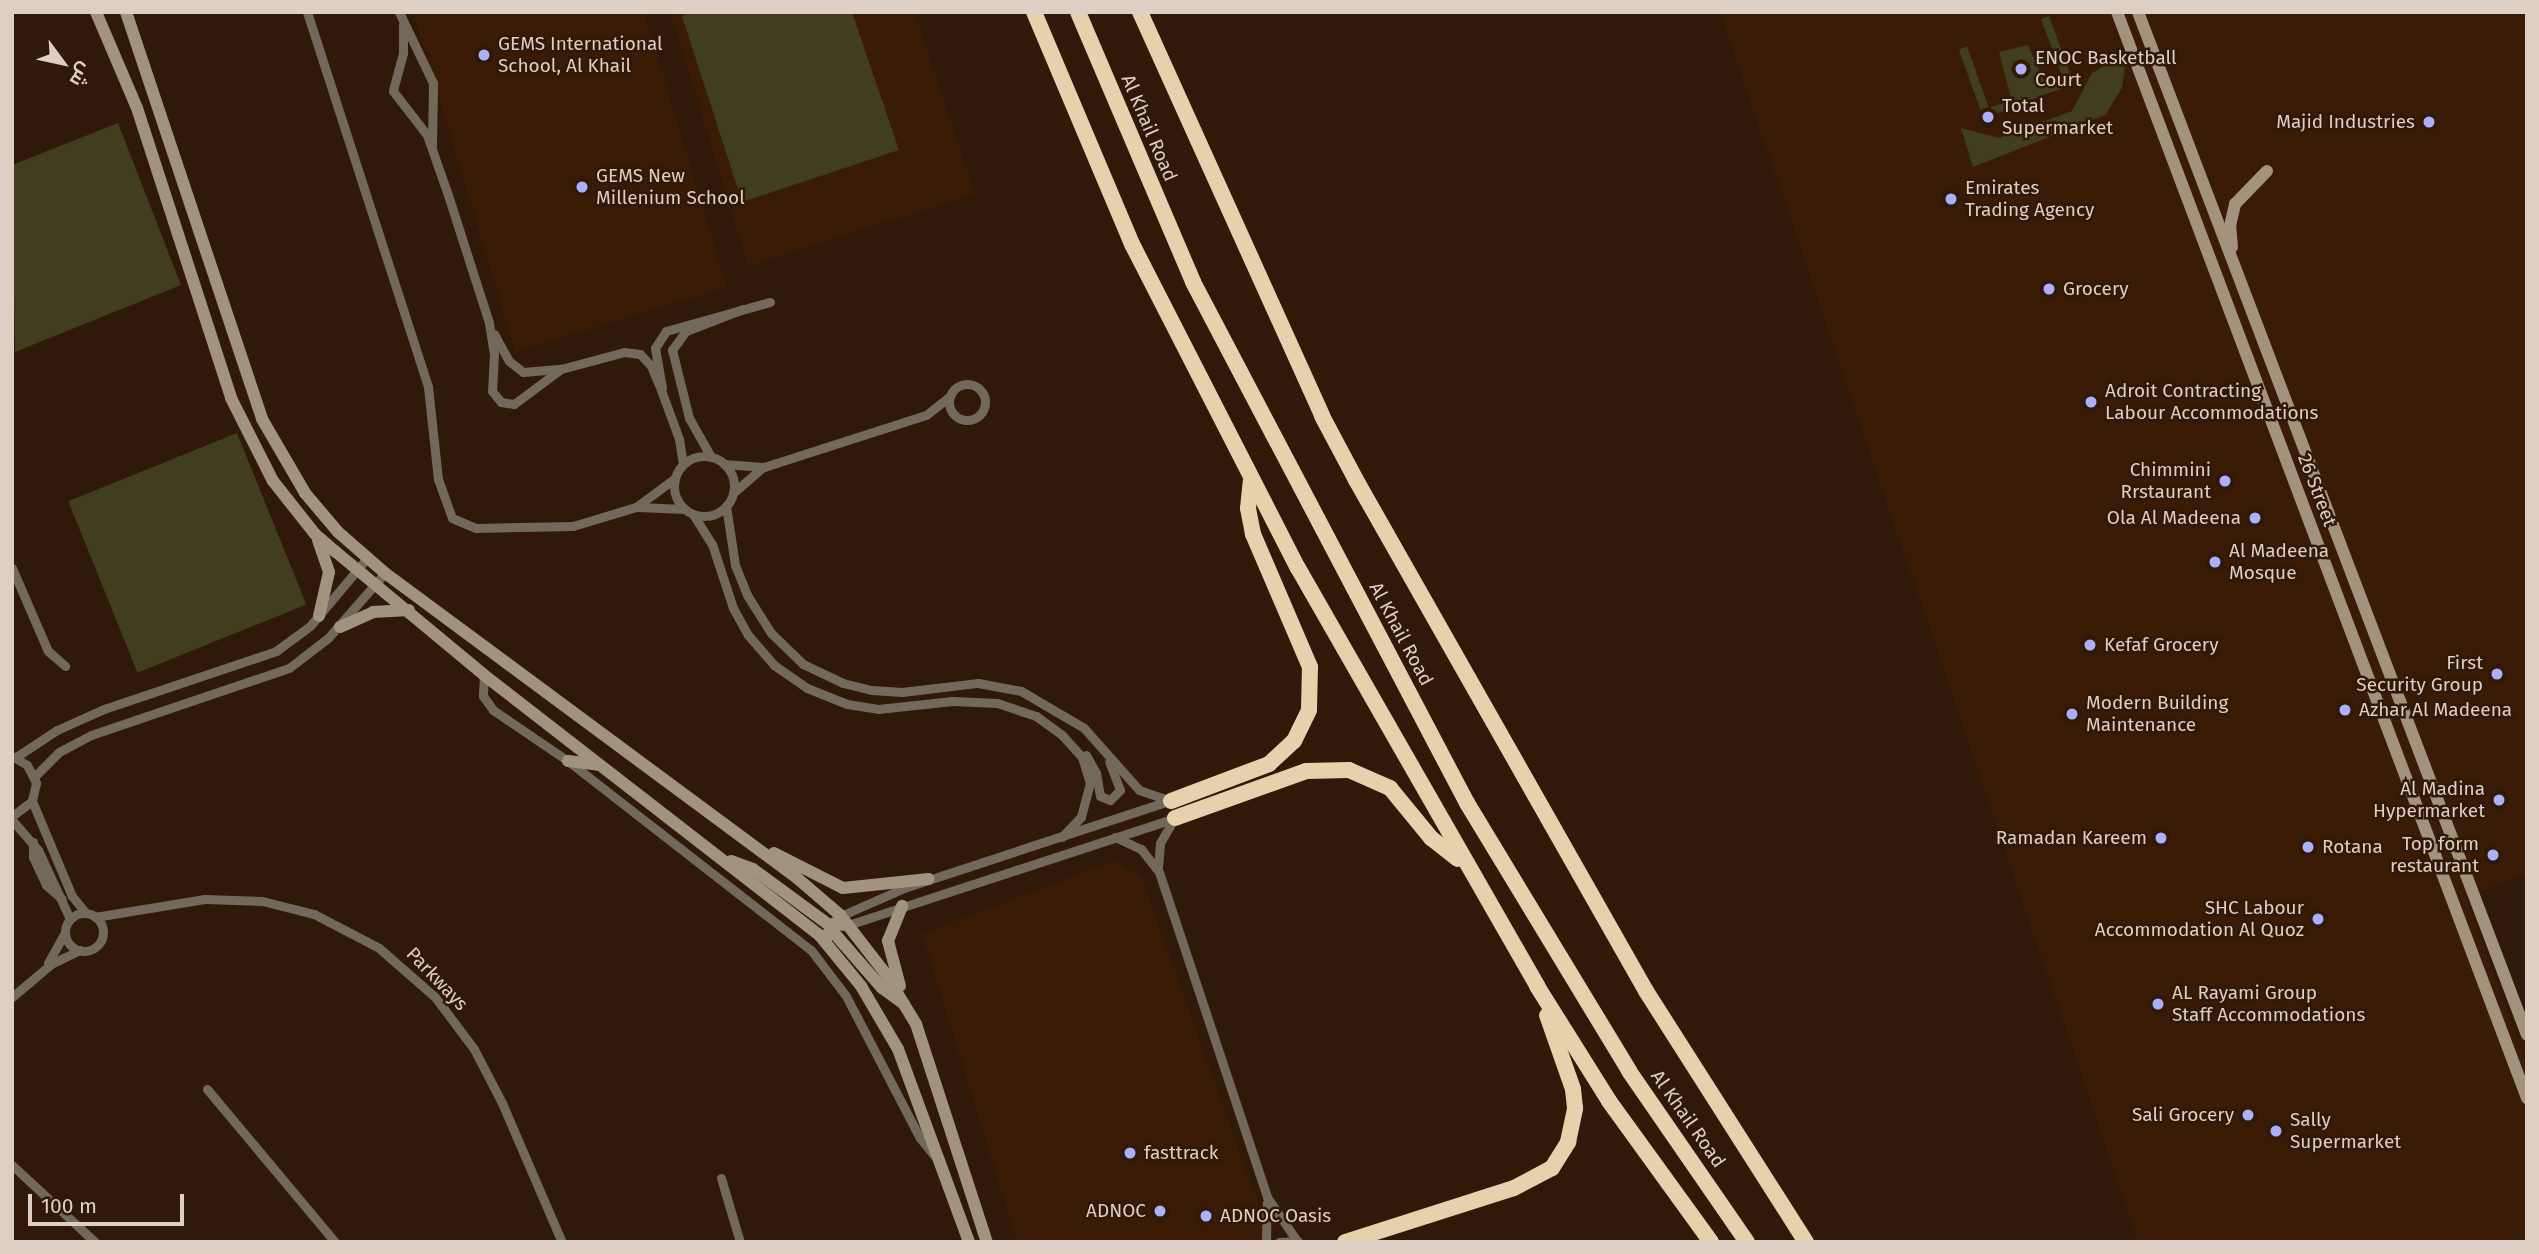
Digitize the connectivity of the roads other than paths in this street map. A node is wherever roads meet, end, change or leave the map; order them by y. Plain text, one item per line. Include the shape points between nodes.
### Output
1 (96, 12) edge
2 (126, 12) edge
3 (307, 12) edge
4 (398, 12) edge
5 (1034, 12) edge
6 (1078, 12) edge
7 (1140, 12) edge
8 (2117, 12) edge
9 (2138, 12) edge
10 (403, 25) junction
11 (432, 147) junction
12 (2267, 171) dead end
13 (2177, 177) junction
14 (2205, 192) junction
15 (2237, 275) junction
16 (770, 302) dead end
17 (743, 309) junction
18 (489, 323) junction
19 (561, 369) junction
20 (661, 390) junction
21 (950, 396) junction
22 (926, 415) junction
23 (958, 418) junction
24 (711, 457) junction
25 (683, 464) junction
26 (724, 464) junction
27 (764, 467) junction
28 (674, 478) junction
29 (1251, 481) junction
30 (733, 493) junction
31 (726, 506) junction
32 (636, 507) junction
33 (688, 512) junction
34 (315, 534) junction
35 (367, 558) junction
36 (12, 568) edge
37 (358, 569) junction
38 (385, 573) junction
39 (376, 584) junction
40 (409, 610) junction
41 (319, 616) junction
42 (340, 627) junction
43 (65, 666) dead end
44 (484, 675) junction
45 (1070, 743) junction
46 (1104, 748) junction
47 (14, 757) edge
48 (568, 761) junction
49 (600, 765) junction
50 (34, 777) junction
51 (32, 801) junction
52 (1171, 801) junction
53 (12, 818) edge
54 (1175, 818) junction
55 (1062, 837) junction
56 (1115, 837) junction
57 (764, 853) junction
58 (725, 859) junction
59 (1463, 862) junction
60 (1159, 872) junction
61 (929, 879) junction
62 (902, 906) junction
63 (124, 914) junction
64 (91, 915) junction
65 (70, 919) junction
66 (844, 920) junction
67 (828, 924) junction
68 (65, 931) junction
69 (103, 935) junction
70 (823, 939) junction
71 (80, 950) junction
72 (46, 968) junction
73 (1537, 986) junction
74 (12, 998) edge
75 (907, 1006) junction
76 (2527, 1035) edge
77 (207, 1089) dead end
78 (2527, 1098) edge
79 (942, 1162) junction
80 (12, 1165) edge
81 (721, 1178) dead end
82 (1267, 1197) junction
83 (95, 1242) edge
84 (335, 1242) edge
85 (562, 1242) edge
86 (740, 1242) edge
87 (969, 1242) edge
88 (987, 1242) edge
89 (1266, 1242) edge
90 (1279, 1242) edge
91 (1298, 1242) edge
92 (1345, 1242) edge
93 (1711, 1242) edge
94 (1747, 1242) edge
95 (1806, 1242) edge

1 - 34 street via 137,108 243,428 273,481
2 - 35 street via 262,419 305,493
3 - 32 street via 428,387 446,509 467,527 543,529 584,523
4 - 10 street
5 - 29 highway via 1132,244
6 - 94 highway, Al Khail Road via 1193,282 1467,803 1629,1071
7 - 95 highway, Al Khail Road via 1239,236 1356,480 1646,991
8 - 13 street, 26 Street
9 - 14 street, 26 Street
10 - 11 street via 433,83
10 - 11 street via 403,53 393,91
11 - 18 street
12 - 15 street via 2239,197 2232,211 2230,234
13 - 14 street
13 - 78 street, 26 Street
14 - 15 street, 26 Street
15 - 76 street, 26 Street
16 - 17 street
17 - 20 street via 677,326 661,336 655,348
17 - 24 street via 686,331 672,350 690,418
18 - 19 street via 518,369
18 - 19 street via 494,354 492,391 501,402 521,401
19 - 20 street via 635,352 648,361
20 - 25 street
21 - 22 street
21 - 23 street via 950,408
21 - 23 street via 964,384 977,386 983,393 980,415
22 - 23 street
22 - 27 street
24 - 25 street via 696,457
24 - 26 street
25 - 28 street
26 - 27 street
26 - 30 street via 732,477
27 - 30 street
28 - 32 street
28 - 33 street via 674,492
29 - 52 highway via 1248,508 1253,534 1310,667 1309,709 1294,741 1269,764
29 - 59 highway
30 - 31 street
31 - 33 street via 714,514
31 - 46 street via 735,565 747,595 771,633 803,664 843,683 879,691 955,683 1007,687 1061,710
32 - 33 street
33 - 45 street via 712,544 733,608 748,635 774,665 807,688 847,704 878,709 953,701 997,703 1036,716
34 - 37 street
34 - 41 street via 329,572
35 - 37 street
35 - 38 street
36 - 43 street via 48,651
37 - 39 street
37 - 41 street
38 - 39 street
38 - 57 street
39 - 40 street
39 - 42 street
40 - 42 street via 373,612
40 - 44 street
41 - 47 street via 276,651 104,709 57,730
42 - 50 street via 310,654 274,675 91,735 59,752
44 - 48 street via 482,690 489,705
44 - 49 street
45 - 46 street via 1089,758 1099,793 1110,800 1117,797 1119,787
45 - 55 street via 1086,765 1090,792 1081,817
46 - 52 street via 1139,790
47 - 50 street
48 - 49 street
48 - 79 street via 805,943 846,996 920,1138
49 - 58 street
50 - 51 street
51 - 53 street
51 - 64 street via 72,896
52 - 55 street
53 - 65 street via 33,842 33,857 46,886 62,899
54 - 56 street
54 - 59 highway via 1306,771 1349,770 1390,788 1431,838
54 - 60 street via 1160,843
55 - 61 street
56 - 60 street via 1141,849
56 - 62 street
57 - 61 street via 780,855 843,888
57 - 66 street
58 - 67 street via 753,869
58 - 70 street
59 - 73 highway
60 - 82 street
61 - 66 street
62 - 66 street
62 - 75 street via 891,926 888,949
63 - 64 street, Parkways
63 - 69 street
63 - 85 street, Parkways via 205,899 262,901 314,914 379,947 435,997 474,1049
64 - 65 street
64 - 69 street
65 - 68 street
66 - 67 street
66 - 75 street
67 - 70 street
68 - 71 street via 68,941
68 - 72 street
69 - 71 street via 94,947
70 - 75 street via 834,933 882,988
70 - 79 street via 861,986 898,1049
71 - 72 street
72 - 74 street
73 - 92 highway via 1573,1089 1575,1108 1571,1133 1552,1168 1514,1188
73 - 93 highway via 1609,1101
75 - 88 street via 924,1043
77 - 84 street
79 - 87 street
80 - 83 street
81 - 86 street
82 - 89 street
82 - 91 street
90 - 91 street

